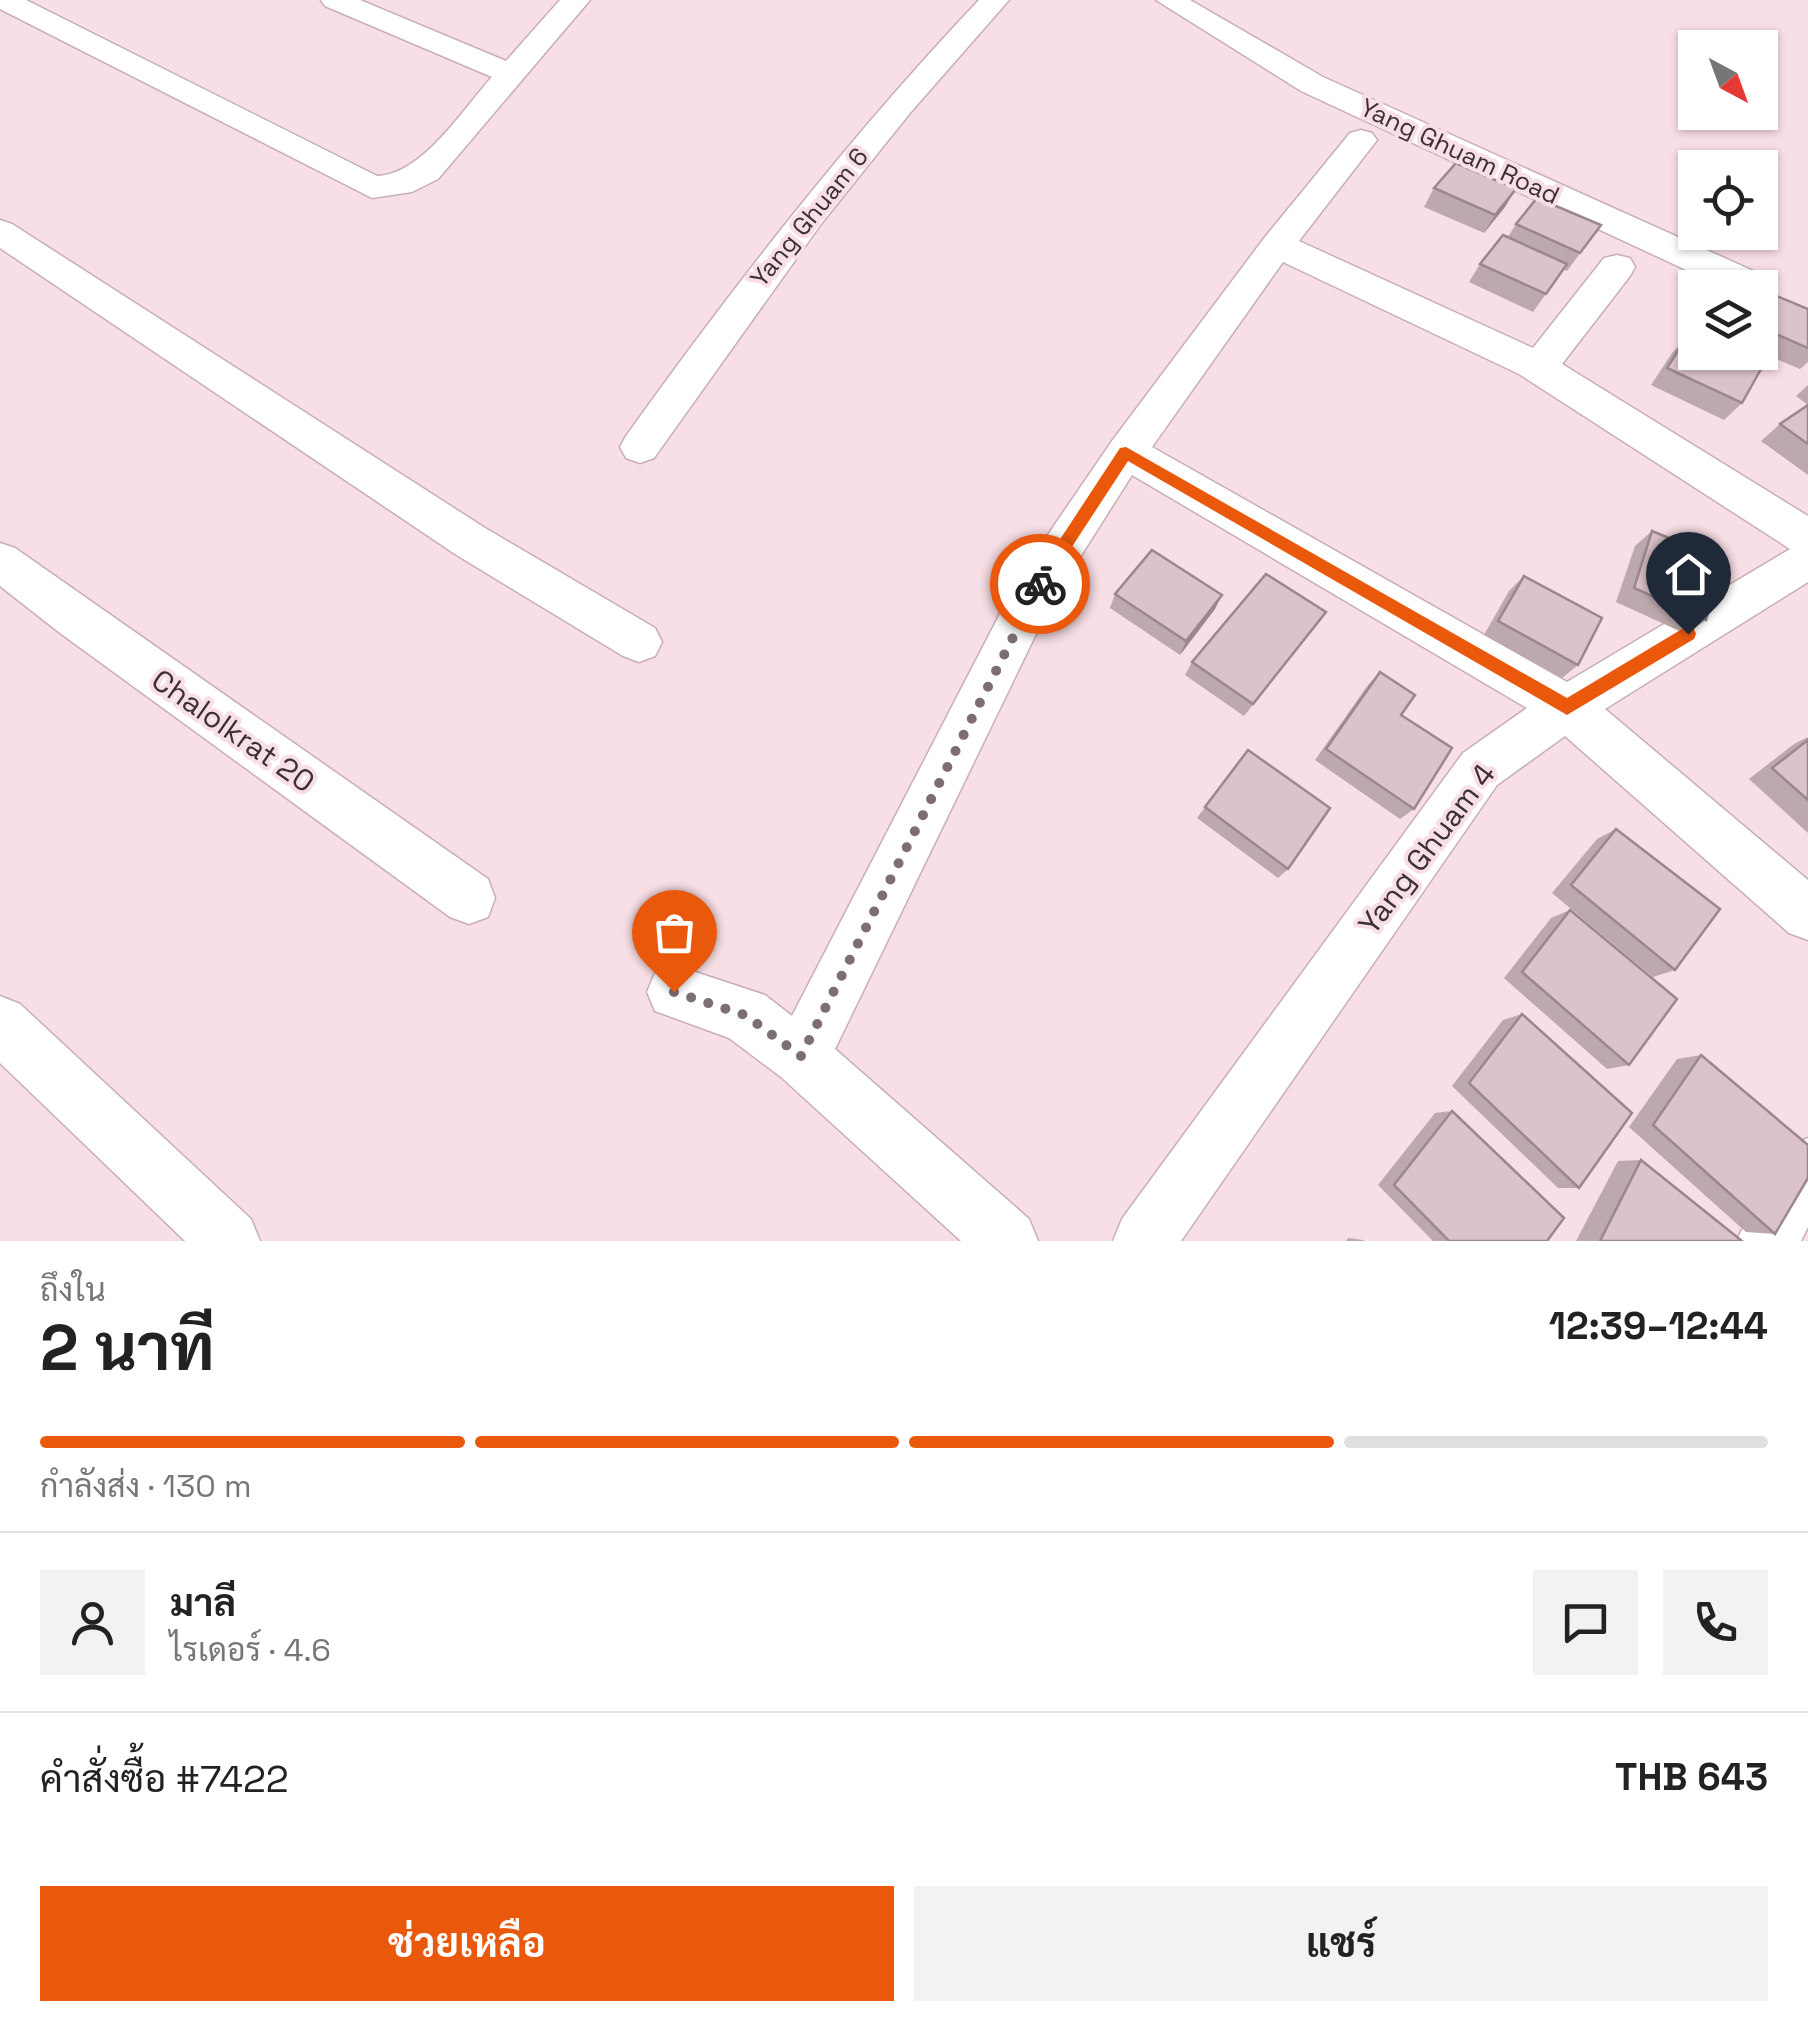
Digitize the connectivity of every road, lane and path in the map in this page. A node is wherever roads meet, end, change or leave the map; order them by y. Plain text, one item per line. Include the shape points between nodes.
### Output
1 (4, 0) edge
2 (335, 0) edge
3 (576, 0) edge
4 (995, 0) edge
5 (1184, 2) edge
6 (512, 75) junction
7 (1361, 140) dead end
8 (0, 232) edge
9 (1277, 245) junction
10 (1616, 267) dead end
11 (1720, 270) edge
12 (1539, 368) junction
13 (640, 447) dead end
14 (1126, 452) junction
15 (1808, 538) edge
16 (0, 560) edge
17 (1808, 560) edge
18 (639, 642) dead end
19 (1567, 707) junction
20 (468, 898) dead end
21 (1808, 914) edge
22 (674, 992) dead end
23 (0, 1024) edge
24 (801, 1056) junction
25 (1808, 1168) edge
26 (229, 1241) edge
27 (1007, 1241) edge
28 (1144, 1241) edge
29 (1767, 1241) edge

1 - 6 street via 372,187 410,184 426,172
2 - 6 street
3 - 6 street
4 - 13 street, Yang Ghuam 6 via 803,220
5 - 11 street, Yang Ghuam Road via 1312,84
7 - 9 street
8 - 18 street via 470,540
9 - 12 street
9 - 14 street
10 - 12 street
12 - 15 street
14 - 19 street
14 - 24 street via 1036,590
16 - 20 street, Chalolkrat 20
17 - 19 street, Yang Ghuam 4
19 - 21 street
19 - 28 street, Yang Ghuam 4 via 1480,769
22 - 24 street via 745,1015
23 - 26 street
24 - 27 street
25 - 29 street

